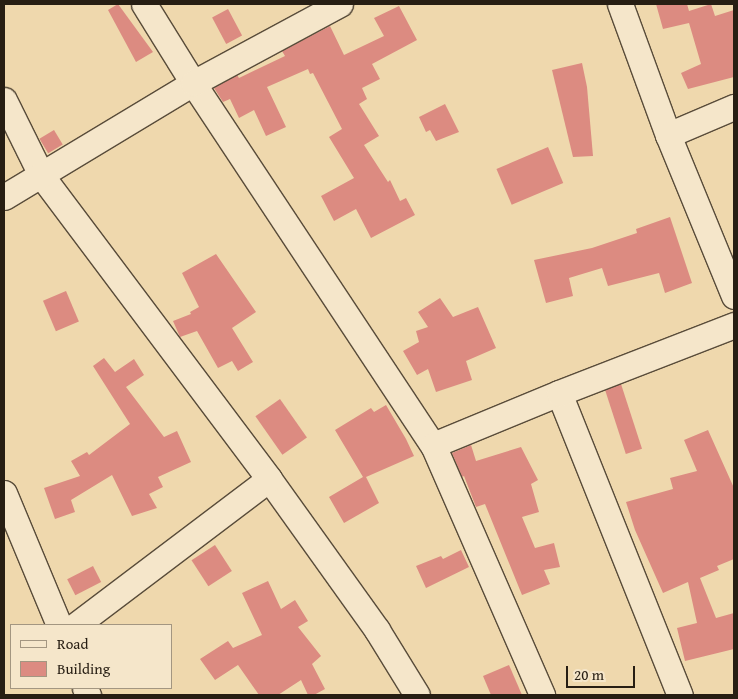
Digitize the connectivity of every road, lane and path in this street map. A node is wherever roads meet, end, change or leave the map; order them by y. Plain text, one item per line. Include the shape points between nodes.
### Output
1 (144, 4) edge
2 (340, 4) edge
3 (620, 4) edge
4 (193, 83) junction
5 (4, 100) edge
6 (734, 106) edge
7 (668, 135) junction
8 (41, 175) junction
9 (4, 197) edge
10 (734, 296) edge
11 (734, 325) edge
12 (559, 393) junction
13 (433, 445) junction
14 (269, 479) junction
15 (4, 493) edge
16 (59, 624) edge
17 (77, 624) edge
18 (417, 695) edge
19 (542, 695) edge
20 (680, 695) edge

1 - 4 street
2 - 4 street
3 - 7 street
4 - 8 street
4 - 13 street
5 - 8 street
6 - 7 street
7 - 10 street
8 - 9 street
8 - 14 street
11 - 12 street
12 - 13 street
12 - 20 street
13 - 19 street
14 - 17 street
14 - 18 street via 377,630
15 - 16 street

